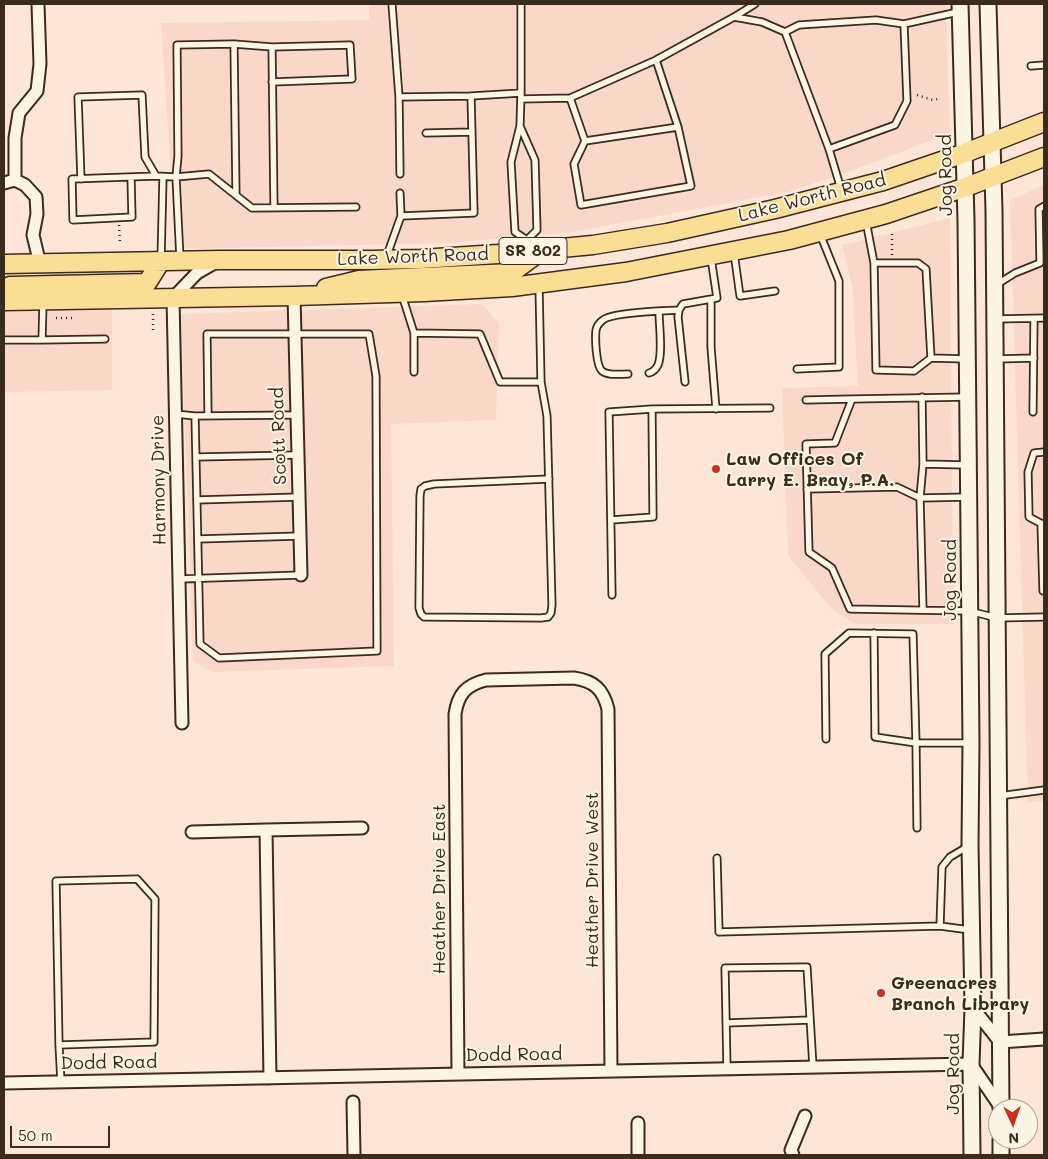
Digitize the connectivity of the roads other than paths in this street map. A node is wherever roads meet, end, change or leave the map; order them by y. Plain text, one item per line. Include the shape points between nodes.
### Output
1 (38, 4) edge
2 (392, 4) edge
3 (520, 4) edge
4 (755, 4) edge
5 (988, 4) edge
6 (960, 8) edge
7 (734, 17) junction
8 (904, 24) junction
9 (785, 32) junction
10 (234, 44) junction
11 (272, 47) junction
12 (656, 60) junction
13 (1044, 65) edge
14 (1031, 66) dead end
15 (272, 82) junction
16 (471, 96) junction
17 (521, 96) junction
18 (399, 98) junction
19 (570, 98) junction
20 (1044, 122) edge
21 (520, 126) junction
22 (678, 127) junction
23 (472, 132) junction
24 (426, 133) dead end
25 (585, 141) junction
26 (993, 142) junction
27 (829, 149) junction
28 (965, 153) junction
29 (1044, 157) edge
30 (400, 174) dead end
31 (159, 176) junction
32 (994, 176) junction
33 (131, 177) junction
34 (176, 177) junction
35 (81, 179) junction
36 (9, 182) edge
37 (966, 187) junction
38 (842, 192) junction
39 (400, 193) dead end
40 (236, 195) junction
41 (1044, 206) edge
42 (356, 207) dead end
43 (274, 208) junction
44 (401, 216) junction
45 (865, 220) junction
46 (819, 232) junction
47 (533, 247) junction
48 (734, 251) junction
49 (710, 256) junction
50 (220, 260) junction
51 (386, 260) junction
52 (161, 261) junction
53 (180, 261) junction
54 (874, 263) junction
55 (4, 264) edge
56 (40, 264) junction
57 (1042, 264) edge
58 (539, 284) junction
59 (994, 286) junction
60 (4, 288) edge
61 (775, 291) dead end
62 (401, 293) junction
63 (294, 296) junction
64 (173, 298) junction
65 (711, 299) junction
66 (44, 300) junction
67 (4, 301) edge
68 (679, 310) junction
69 (659, 311) junction
70 (1044, 318) edge
71 (995, 319) junction
72 (1034, 319) junction
73 (414, 333) junction
74 (294, 334) junction
75 (106, 339) dead end
76 (4, 340) edge
77 (42, 340) junction
78 (931, 358) junction
79 (1034, 358) junction
80 (967, 359) junction
81 (995, 359) junction
82 (797, 369) dead end
83 (414, 372) dead end
84 (649, 373) dead end
85 (628, 374) dead end
86 (541, 382) junction
87 (685, 382) dead end
88 (922, 397) junction
89 (968, 397) junction
90 (852, 399) junction
91 (806, 400) dead end
92 (770, 408) dead end
93 (652, 409) junction
94 (716, 409) junction
95 (1033, 412) dead end
96 (175, 414) junction
97 (296, 415) junction
98 (195, 416) junction
99 (208, 416) junction
100 (1044, 452) edge
101 (297, 456) junction
102 (196, 458) junction
103 (923, 464) junction
104 (968, 464) junction
105 (549, 479) junction
106 (807, 489) junction
107 (299, 496) junction
108 (968, 497) junction
109 (920, 498) junction
110 (197, 500) junction
111 (611, 520) junction
112 (1043, 524) edge
113 (300, 536) junction
114 (198, 539) junction
115 (1043, 558) edge
116 (301, 575) joint
117 (199, 578) junction
118 (179, 579) junction
119 (1043, 591) dead end
120 (612, 595) dead end
121 (923, 610) junction
122 (970, 610) junction
123 (1044, 617) edge
124 (997, 618) junction
125 (874, 633) junction
126 (456, 704) joint
127 (182, 723) dead end
128 (826, 739) dead end
129 (916, 743) junction
130 (971, 743) junction
131 (1044, 790) edge
132 (998, 796) junction
133 (362, 828) dead end
134 (917, 828) dead end
135 (266, 830) junction
136 (192, 832) dead end
137 (970, 845) junction
138 (717, 858) dead end
139 (940, 926) junction
140 (972, 930) junction
141 (973, 1008) junction
142 (810, 1020) junction
143 (726, 1023) junction
144 (1044, 1039) edge
145 (1000, 1042) junction
146 (58, 1045) junction
147 (971, 1064) junction
148 (813, 1067) junction
149 (727, 1069) junction
150 (611, 1071) junction
151 (458, 1074) junction
152 (270, 1078) junction
153 (61, 1082) junction
154 (4, 1083) edge
155 (995, 1099) edge
156 (1001, 1099) edge
157 (353, 1102) dead end
158 (805, 1116) dead end
159 (638, 1123) dead end
160 (354, 1155) edge
161 (638, 1155) edge
162 (793, 1155) edge
163 (972, 1155) edge

1 - 36 street via 40,64 37,91 20,113
2 - 18 lane
3 - 17 lane
4 - 7 lane
5 - 26 main road
6 - 8 lane
6 - 28 main road, Jog Road
7 - 9 lane via 762,22
7 - 12 lane
8 - 9 lane via 876,20 828,23 799,25
8 - 27 lane via 907,101 895,124
9 - 27 lane
10 - 11 lane
10 - 34 lane via 177,45
10 - 40 lane
11 - 15 lane
11 - 15 lane via 350,45 352,79
12 - 19 lane
12 - 22 lane
13 - 14 lane
15 - 43 lane
16 - 17 lane
16 - 18 lane
16 - 23 lane
17 - 19 lane
17 - 21 lane
18 - 30 lane
19 - 25 lane
20 - 26 main road, Lake Worth Road / SR 802
21 - 47 lane via 535,160 538,230
21 - 47 lane via 511,162 515,232
22 - 25 lane
22 - 25 lane via 691,186 581,205 574,164
23 - 24 lane
23 - 44 lane via 474,214
26 - 28 main road, Lake Worth Road / SR 802
26 - 32 main road
27 - 38 lane
28 - 37 main road, Jog Road
28 - 38 main road, Lake Worth Road / SR 802
29 - 32 main road, Lake Worth Road / SR 802
31 - 33 lane
31 - 34 lane
31 - 35 lane via 146,157 142,94 78,96
31 - 52 lane
32 - 37 main road, Lake Worth Road / SR 802
32 - 59 main road
33 - 35 lane
33 - 35 lane via 132,217 73,220 72,179
34 - 40 lane via 209,174
34 - 53 lane
36 - 56 street via 25,185 36,197 33,236
37 - 45 main road, Lake Worth Road / SR 802
37 - 80 main road, Jog Road
38 - 47 main road, Lake Worth Road / SR 802 via 666,233 593,245
39 - 44 lane
40 - 43 lane via 252,208
41 - 57 lane via 1039,209
42 - 43 lane
44 - 51 lane
45 - 46 main road, Lake Worth Road / SR 802
45 - 54 lane
46 - 48 main road, Lake Worth Road / SR 802
46 - 82 lane via 840,281 839,367
47 - 51 main road, Lake Worth Road / SR 802 via 498,254
47 - 63 main road via 511,273 359,280
48 - 49 main road, Lake Worth Road / SR 802
48 - 61 lane via 740,296
49 - 58 main road, Lake Worth Road / SR 802
49 - 65 lane via 717,298
50 - 51 main road, Lake Worth Road / SR 802
50 - 53 main road, Lake Worth Road / SR 802
50 - 64 street via 197,273
52 - 53 main road, Lake Worth Road / SR 802
52 - 56 main road, Lake Worth Road / SR 802
52 - 60 main road via 147,283
54 - 78 lane via 918,263 926,269
54 - 78 lane via 876,370 914,371
55 - 56 main road, Lake Worth Road / SR 802
57 - 59 lane via 1015,272
58 - 62 main road, Lake Worth Road / SR 802
58 - 86 lane
59 - 71 main road
62 - 63 main road, Lake Worth Road / SR 802
62 - 73 lane
63 - 64 main road, Lake Worth Road / SR 802
63 - 74 street, Scott Road
64 - 66 main road, Lake Worth Road / SR 802
64 - 96 street, Harmony Drive
65 - 68 lane via 683,304
65 - 94 lane
66 - 67 main road, Lake Worth Road / SR 802
66 - 77 lane
68 - 69 lane
68 - 87 lane
69 - 84 lane via 660,355 658,366
69 - 85 lane via 615,315 597,327 598,365 608,374
70 - 72 lane
71 - 72 lane
71 - 81 main road
72 - 79 lane
73 - 83 lane
73 - 86 lane via 480,334 500,382
74 - 97 street, Scott Road
74 - 99 lane via 207,334
74 - 117 lane via 369,334 376,376 377,651 219,658 200,644
75 - 77 lane
76 - 77 lane
78 - 80 lane
79 - 81 lane
79 - 95 lane
80 - 89 main road, Jog Road
81 - 124 main road
86 - 105 lane via 547,416
88 - 89 lane
88 - 90 lane
88 - 103 lane
89 - 104 main road, Jog Road
90 - 91 lane
90 - 106 lane via 835,442 806,444
92 - 94 lane
93 - 94 lane
93 - 111 lane via 653,517
93 - 111 lane via 610,412
96 - 98 lane
96 - 118 street, Harmony Drive
97 - 99 lane
97 - 101 street, Scott Road
98 - 99 lane
98 - 102 lane
100 - 112 lane via 1034,453 1028,472 1029,517
101 - 102 lane
101 - 107 street, Scott Road
102 - 110 lane
103 - 104 lane
103 - 109 lane
104 - 108 main road, Jog Road
105 - 105 lane via 552,605 548,617 424,617 420,614 421,489 434,484
106 - 109 lane via 897,487
106 - 121 lane via 809,552 832,568 850,610
107 - 110 lane
107 - 113 street, Scott Road
108 - 109 lane
108 - 122 main road, Jog Road
109 - 121 lane
110 - 114 lane
111 - 120 lane
112 - 115 lane
113 - 114 lane
113 - 116 street, Scott Road
114 - 117 lane
115 - 119 lane
116 - 117 lane
117 - 118 lane
118 - 127 street, Harmony Drive
121 - 122 lane
122 - 124 lane
122 - 130 main road, Jog Road
123 - 124 lane
124 - 132 main road
125 - 128 lane via 848,633 825,654
125 - 129 lane via 875,737
125 - 129 lane via 913,634
126 - 150 street, Heather Drive West via 468,688 486,680 574,678 593,684 606,699
126 - 151 street, Heather Drive East
129 - 130 lane
129 - 134 lane
130 - 137 main road, Jog Road
131 - 132 lane
132 - 145 main road
133 - 135 street
135 - 136 street
135 - 152 street
137 - 139 lane via 950,857 942,867
137 - 140 main road, Jog Road
138 - 139 lane via 719,932
139 - 140 lane
140 - 141 main road, Jog Road
141 - 145 street
141 - 147 main road, Jog Road
142 - 143 lane
142 - 143 lane via 807,967 725,968
142 - 148 lane
143 - 149 lane
144 - 145 street
145 - 156 main road
146 - 146 lane via 154,1042 155,899 137,879 56,881
146 - 153 lane
147 - 148 street, Dodd Road
147 - 155 street
147 - 163 main road, Jog Road
148 - 149 street, Dodd Road
149 - 150 street, Dodd Road
150 - 151 street, Dodd Road
151 - 152 street, Dodd Road
152 - 153 street, Dodd Road
153 - 154 street, Dodd Road
157 - 160 street
158 - 162 street via 790,1150
159 - 161 street

